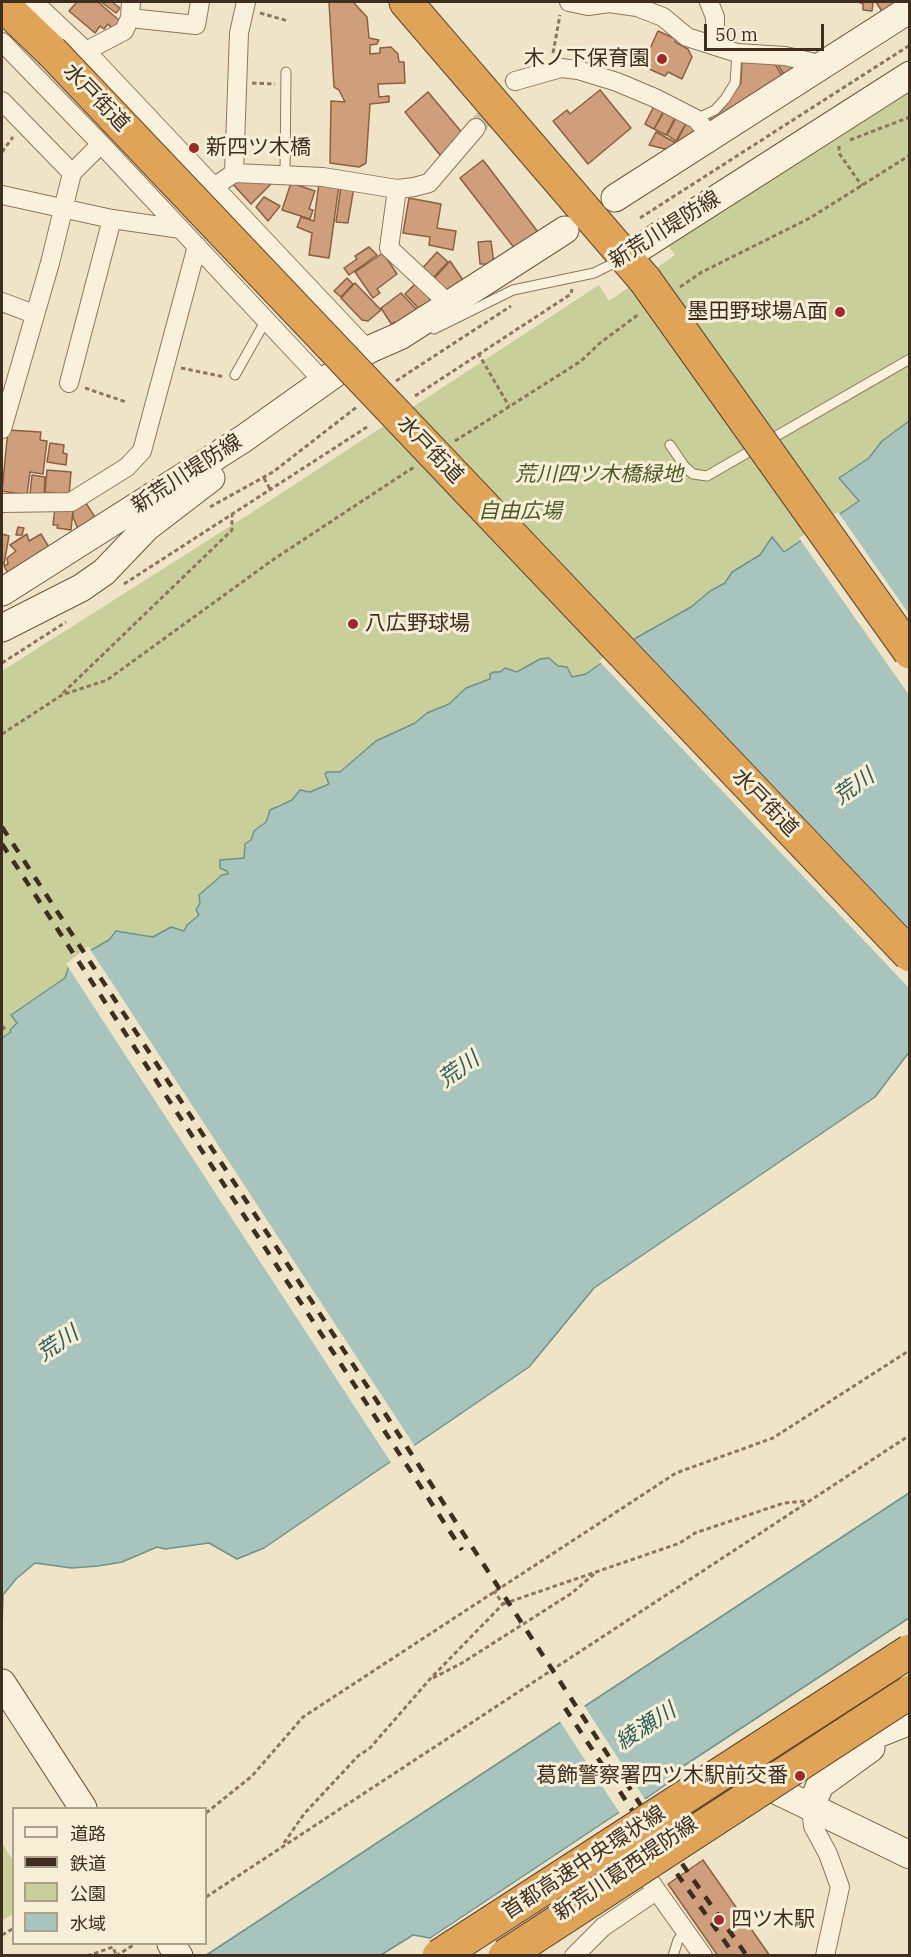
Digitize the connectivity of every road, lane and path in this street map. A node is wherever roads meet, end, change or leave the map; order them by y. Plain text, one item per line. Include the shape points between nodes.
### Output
1 (35, 2) edge
2 (200, 2) edge
3 (246, 2) edge
4 (406, 2) edge
5 (709, 2) edge
6 (2, 4) edge
7 (565, 7) edge
8 (909, 9) edge
9 (131, 10) edge
10 (2, 42) edge
11 (714, 45) junction
12 (909, 45) edge
13 (86, 51) junction
14 (737, 53) junction
15 (819, 67) junction
16 (551, 71) junction
17 (286, 72) dead end
18 (909, 75) edge
19 (515, 81) tunnel mouth
20 (238, 82) junction
21 (286, 84) junction
22 (2, 101) edge
23 (909, 117) edge
24 (476, 128) tunnel mouth
25 (703, 128) junction
26 (843, 140) dead end
27 (101, 144) junction
28 (839, 153) dead end
29 (72, 173) junction
30 (234, 173) junction
31 (285, 175) junction
32 (862, 186) dead end
33 (214, 187) junction
34 (397, 189) junction
35 (2, 195) edge
36 (615, 198) dead end
37 (64, 208) junction
38 (640, 218) dead end
39 (112, 219) junction
40 (181, 229) junction
41 (565, 230) dead end
42 (197, 246) junction
43 (636, 268) junction
44 (574, 285) dead end
45 (521, 301) dead end
46 (2, 302) edge
47 (448, 304) junction
48 (34, 314) junction
49 (266, 321) junction
50 (368, 350) junction
51 (478, 353) junction
52 (909, 359) edge
53 (165, 364) junction
54 (235, 375) joint
55 (322, 380) junction
56 (69, 383) joint
57 (391, 384) dead end
58 (416, 396) dead end
59 (126, 402) dead end
60 (362, 404) dead end
61 (509, 406) dead end
62 (367, 427) dead end
63 (2, 429) edge
64 (670, 445) dead end
65 (264, 478) junction
66 (270, 489) junction
67 (2, 503) edge
68 (204, 510) dead end
69 (232, 515) junction
70 (4, 586) edge
71 (115, 590) dead end
72 (69, 619) dead end
73 (2, 628) edge
74 (909, 652) edge
75 (2, 663) edge
76 (62, 695) dead end
77 (909, 955) edge
78 (2, 1026) edge
79 (6, 1031) dead end
80 (909, 1350) edge
81 (909, 1435) edge
82 (806, 1501) junction
83 (595, 1573) junction
84 (494, 1591) junction
85 (503, 1604) junction
86 (909, 1651) edge
87 (909, 1668) edge
88 (909, 1677) edge
89 (430, 1679) junction
90 (2, 1683) edge
91 (909, 1692) edge
92 (907, 1722) edge
93 (757, 1781) junction
94 (82, 1807) edge
95 (811, 1807) junction
96 (207, 1812) edge
97 (283, 1844) junction
98 (909, 1855) edge
99 (636, 1861) junction
100 (656, 1891) junction
101 (207, 1896) edge
102 (685, 1931) junction
103 (133, 1945) edge
104 (116, 1955) edge
105 (87, 1956) edge
106 (439, 1956) edge
107 (462, 1956) edge
108 (494, 1956) edge
109 (505, 1956) edge
110 (540, 1956) edge
111 (574, 1956) edge
112 (673, 1956) edge
113 (703, 1956) edge
114 (825, 1956) edge

1 - 13 street
2 - 9 street via 196,25
3 - 20 street
4 - 43 highway
5 - 11 street via 715,17
6 - 77 highway, 水戸街道, bridge via 51,51
7 - 11 street via 609,3 637,7 663,17 687,37
7 - 16 path
8 - 15 main road
9 - 13 street via 124,31
10 - 27 street
11 - 14 street
12 - 38 path
13 - 33 street
14 - 15 street via 785,56
14 - 25 lane via 735,83
15 - 25 main road
16 - 19 street
16 - 25 street via 578,70 617,82
17 - 21 lane
18 - 43 main road, 新荒川堤防線
20 - 21 path
20 - 30 street
21 - 31 lane
22 - 29 street
23 - 26 path
24 - 34 street via 429,183
25 - 36 main road
27 - 29 street
27 - 40 street
28 - 32 path
29 - 37 street
30 - 31 street
30 - 33 street
31 - 34 street
33 - 50 street
34 - 47 street via 389,248
35 - 37 street
37 - 39 street
37 - 48 street
39 - 40 street
39 - 56 street
40 - 42 street
41 - 47 main road, 新荒川堤防線
42 - 49 street
42 - 53 street
43 - 50 lane, 新荒川堤防線 via 513,290 385,352
43 - 74 highway, bridge
44 - 51 path via 571,294
45 - 57 path
46 - 48 street
47 - 50 main road, 新荒川堤防線 via 400,336
48 - 63 street
49 - 54 lane
49 - 55 street
50 - 55 main road, 新荒川堤防線
51 - 58 path
51 - 61 path
52 - 64 lane via 708,476 693,474
53 - 54 path via 227,377
53 - 67 street via 142,451 127,467 71,502
55 - 70 main road, 新荒川堤防線 via 243,439
55 - 73 main road via 318,395 310,404 147,527 104,572
56 - 59 path
60 - 65 path
62 - 66 path
65 - 66 path
65 - 68 path
66 - 69 path
69 - 71 path
69 - 76 path via 232,530
72 - 75 path
78 - 79 path
80 - 84 path via 773,1438 676,1473
81 - 82 path
82 - 83 path via 772,1507
82 - 97 path
83 - 85 path
83 - 89 path via 562,1599
84 - 85 path
84 - 96 path via 303,1717 252,1776
85 - 89 path
86 - 106 highway, 首都高速中央環状線, bridge
87 - 107 highway via 708,1803
88 - 93 main road, 新荒川葛西堤防線
89 - 97 path via 370,1748 304,1814
90 - 94 main road
91 - 109 highway, 首都高速中央環状線, bridge
92 - 93 main road, 新荒川葛西堤防線
92 - 95 main road via 824,1780
92 - 110 highway
93 - 95 main road
93 - 99 main road, 新荒川葛西堤防線
95 - 98 main road
95 - 114 street via 813,1826 840,1887
97 - 101 path
99 - 100 street
99 - 108 main road, 新荒川葛西堤防線
100 - 102 street
100 - 111 street via 603,1927
102 - 112 lane
102 - 113 street
103 - 104 path
104 - 105 path via 113,1947

